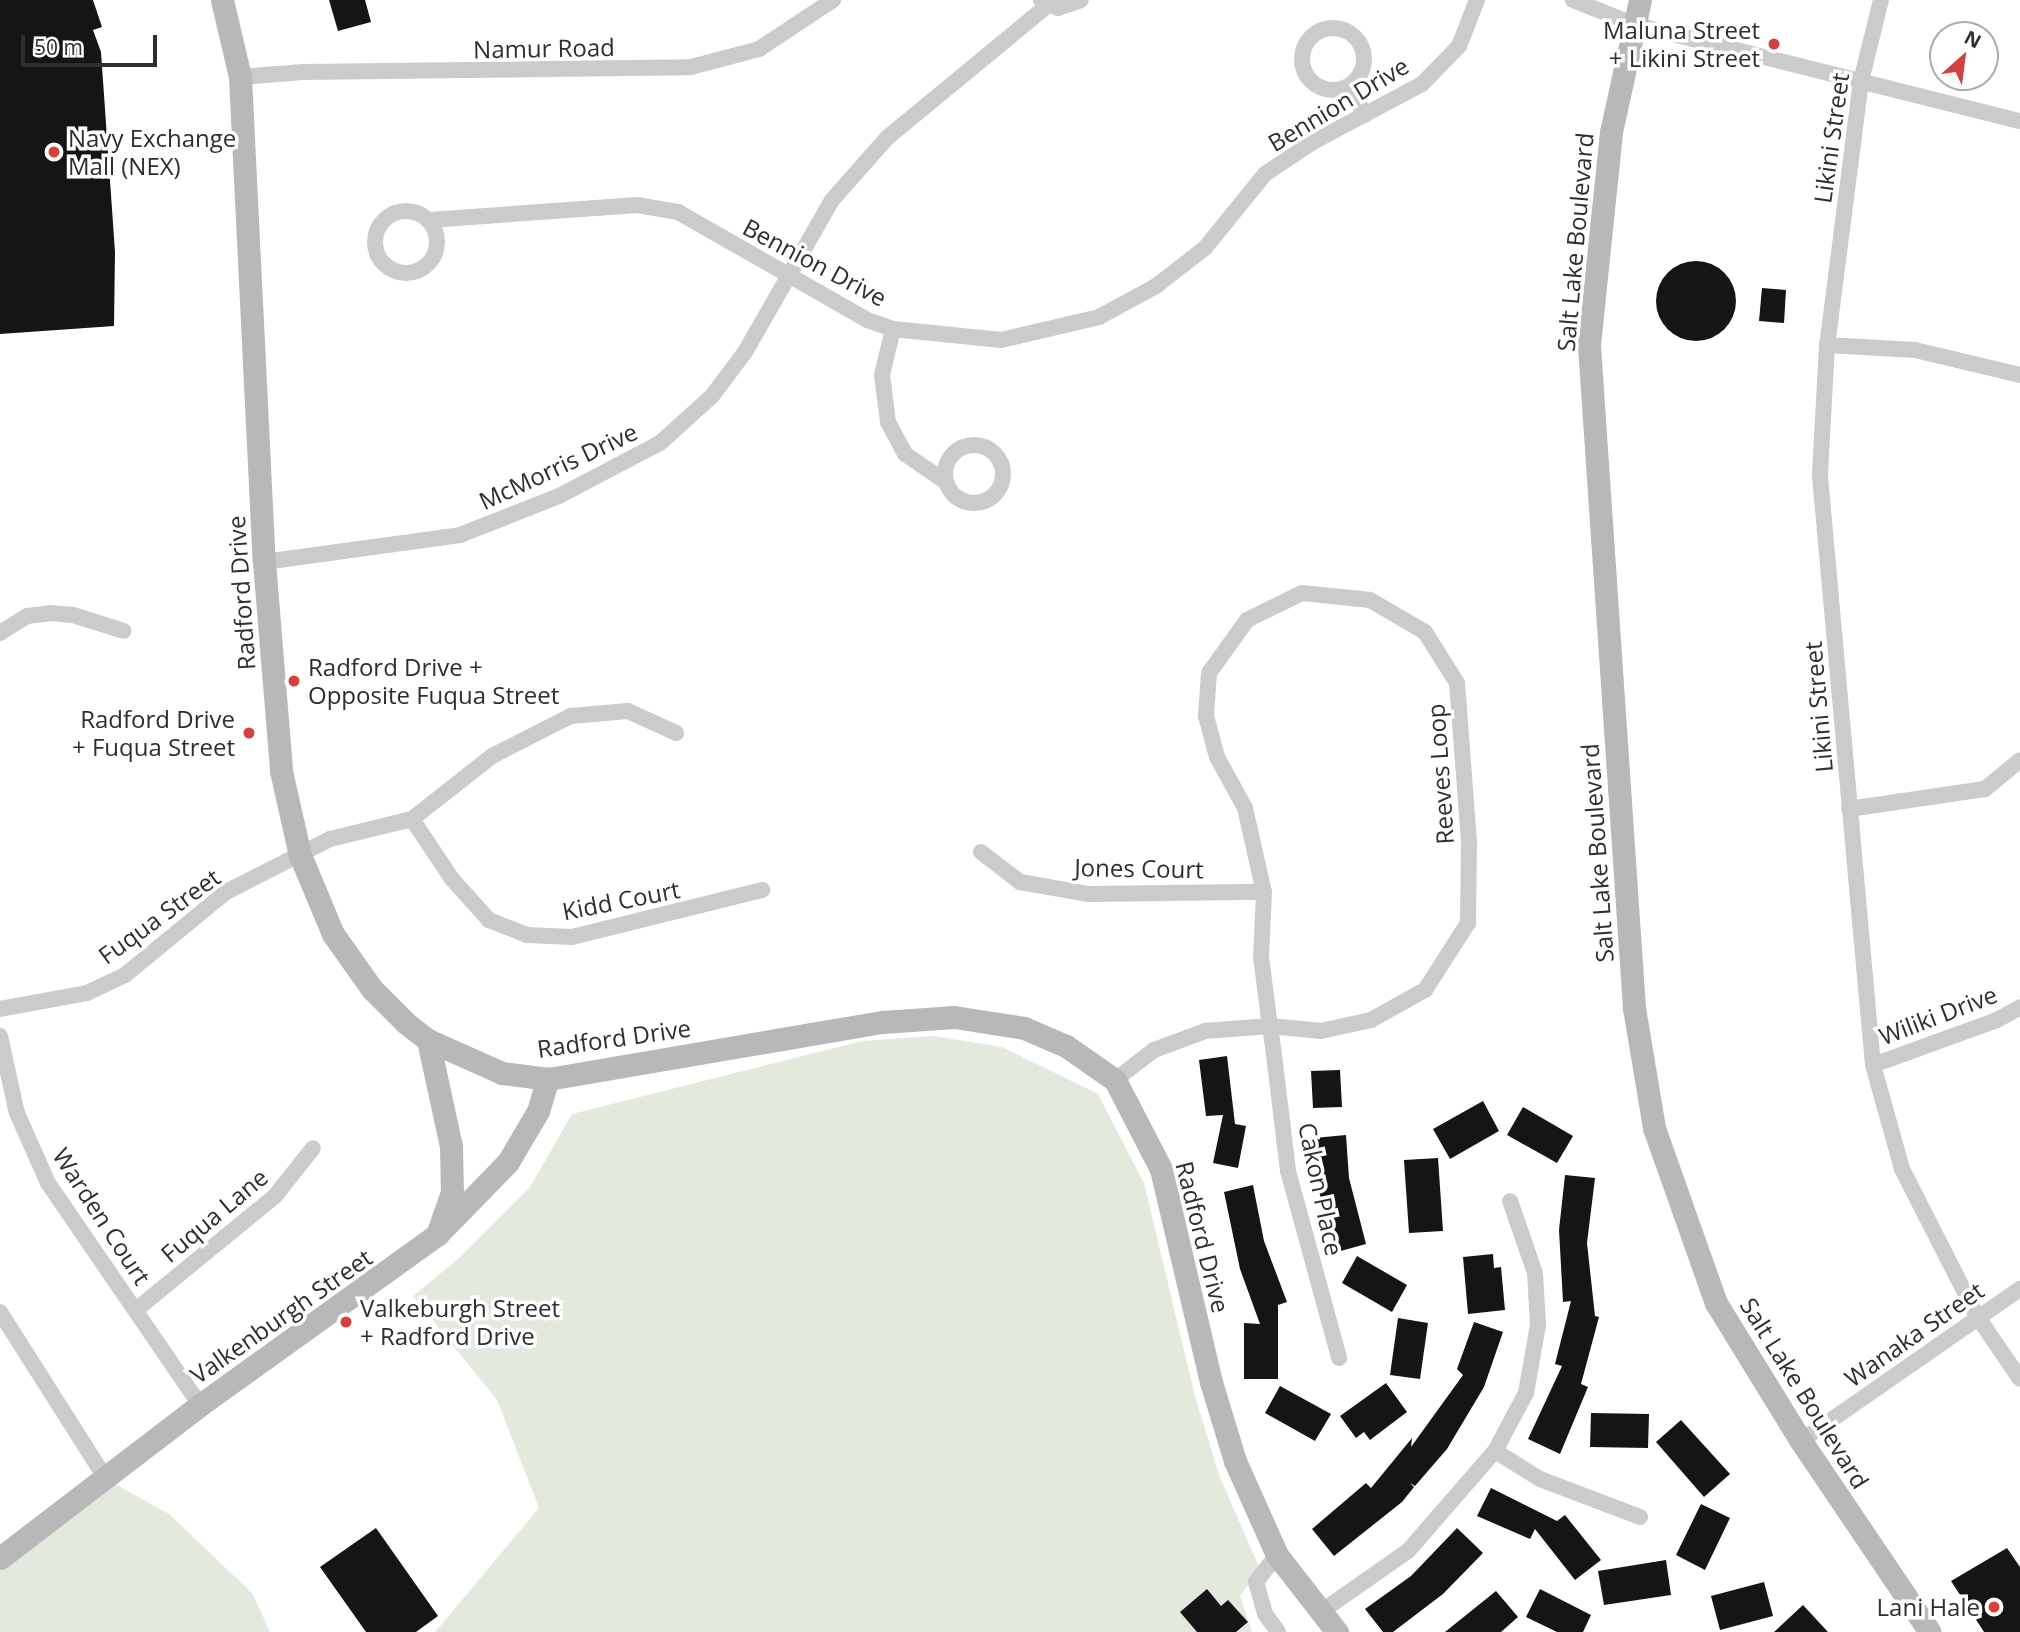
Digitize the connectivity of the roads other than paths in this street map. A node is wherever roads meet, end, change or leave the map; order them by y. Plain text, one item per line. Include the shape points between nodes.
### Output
1 (222, 0) edge
2 (833, 0) edge
3 (1081, 0) edge
4 (1476, 0) edge
5 (1573, 0) edge
6 (1640, 0) edge
7 (1881, 0) edge
8 (1044, 2) edge
9 (1633, 24) junction
10 (240, 77) junction
11 (1861, 81) junction
12 (1349, 86) dead end
13 (1365, 115) junction
14 (2020, 121) edge
15 (429, 220) dead end
16 (786, 275) junction
17 (893, 329) junction
18 (1827, 345) junction
19 (2020, 375) edge
20 (946, 482) dead end
21 (264, 562) junction
22 (124, 631) dead end
23 (0, 633) edge
24 (676, 733) dead end
25 (2020, 760) edge
26 (1849, 809) junction
27 (412, 820) junction
28 (981, 852) dead end
29 (300, 855) junction
30 (762, 890) dead end
31 (1264, 892) junction
32 (2020, 1007) edge
33 (0, 1009) edge
34 (1270, 1026) junction
35 (0, 1036) edge
36 (428, 1040) junction
37 (1873, 1065) junction
38 (548, 1079) junction
39 (1115, 1080) junction
40 (313, 1148) dead end
41 (1510, 1201) dead end
42 (437, 1235) junction
43 (2020, 1289) edge
44 (136, 1309) junction
45 (0, 1312) edge
46 (1978, 1316) junction
47 (1339, 1358) dead end
48 (2020, 1379) edge
49 (200, 1405) junction
50 (1801, 1441) junction
51 (1495, 1451) junction
52 (106, 1479) junction
53 (1640, 1517) dead end
54 (1277, 1555) junction
55 (0, 1558) edge
56 (1322, 1611) junction
57 (1278, 1632) edge
58 (1337, 1632) edge
59 (1930, 1632) edge

1 - 10 street, Radford Drive
2 - 10 street, Namur Road via 759,49 691,67 303,72
3 - 8 street via 1068,7
4 - 13 street, Bennion Drive via 1459,46 1422,84
5 - 9 street
6 - 9 street, Salt Lake Boulevard
7 - 11 street, Likini Street
8 - 16 street, McMorris Drive via 888,137 832,200
9 - 11 street
9 - 50 street, Salt Lake Boulevard via 1611,132 1589,346 1634,1008 1654,1128 1716,1303
10 - 21 street, Radford Drive
11 - 14 street
11 - 18 street, Likini Street
12 - 13 street
13 - 17 street, Bennion Drive via 1265,174 1205,248 1156,286 1100,317 1001,340
15 - 16 street, Bennion Drive via 637,205 678,212
16 - 17 street, Bennion Drive via 867,320
16 - 21 street, McMorris Drive via 745,352 720,385 660,443 559,496 460,535
17 - 20 street via 882,375 888,422 905,454
18 - 19 street via 1924,351
18 - 26 street, Likini Street via 1820,476
21 - 29 street, Radford Drive via 281,771
22 - 23 street via 50,613 27,616
24 - 27 street via 628,710 571,716 492,756
25 - 26 street via 1985,789
26 - 37 street, Likini Street
27 - 29 street, Fuqua Street via 330,839
27 - 30 street, Kidd Court via 452,880 489,920 527,935 572,937
28 - 31 street, Jones Court via 1020,882 1089,894
29 - 33 street, Fuqua Street via 226,892 125,975 87,993
29 - 36 street, Radford Drive via 333,934 372,989
31 - 34 street, Reeves Loop via 1261,957
31 - 34 street, Reeves Loop via 1245,808 1217,757 1206,716 1209,673 1247,620 1302,593 1370,600 1425,632 1457,683 1469,842 1468,923 1425,990 1371,1020 1321,1031
32 - 37 street, Wiliki Drive via 1997,1020
34 - 39 street, Reeves Loop via 1205,1031 1154,1050
34 - 47 street, Cakon Place via 1288,1171
35 - 44 street, Warden Court via 17,1113 48,1183
36 - 38 street, Radford Drive via 502,1073
36 - 42 street via 451,1146 452,1192
37 - 46 street, Likini Street via 1902,1169
38 - 39 street, Radford Drive via 883,1022 954,1017 1024,1028 1066,1046
38 - 42 street, Valkenburgh Street via 538,1111 508,1162
39 - 54 street, Radford Drive via 1161,1169 1211,1382 1236,1461
40 - 44 street, Fuqua Lane via 275,1196
41 - 51 street via 1535,1273 1538,1325 1526,1393
42 - 49 street, Valkenburgh Street
43 - 46 street, Wanaka Street
44 - 49 street, Warden Court
45 - 52 street
46 - 48 street, Likini Street
46 - 50 street, Wanaka Street
49 - 52 street, Valkenburgh Street
50 - 59 street, Salt Lake Boulevard
51 - 53 street via 1540,1479
51 - 56 street via 1408,1551
52 - 55 street, Valkenburgh Street
54 - 56 street, Radford Drive
54 - 57 street via 1256,1582 1265,1614
56 - 58 street, Radford Drive

